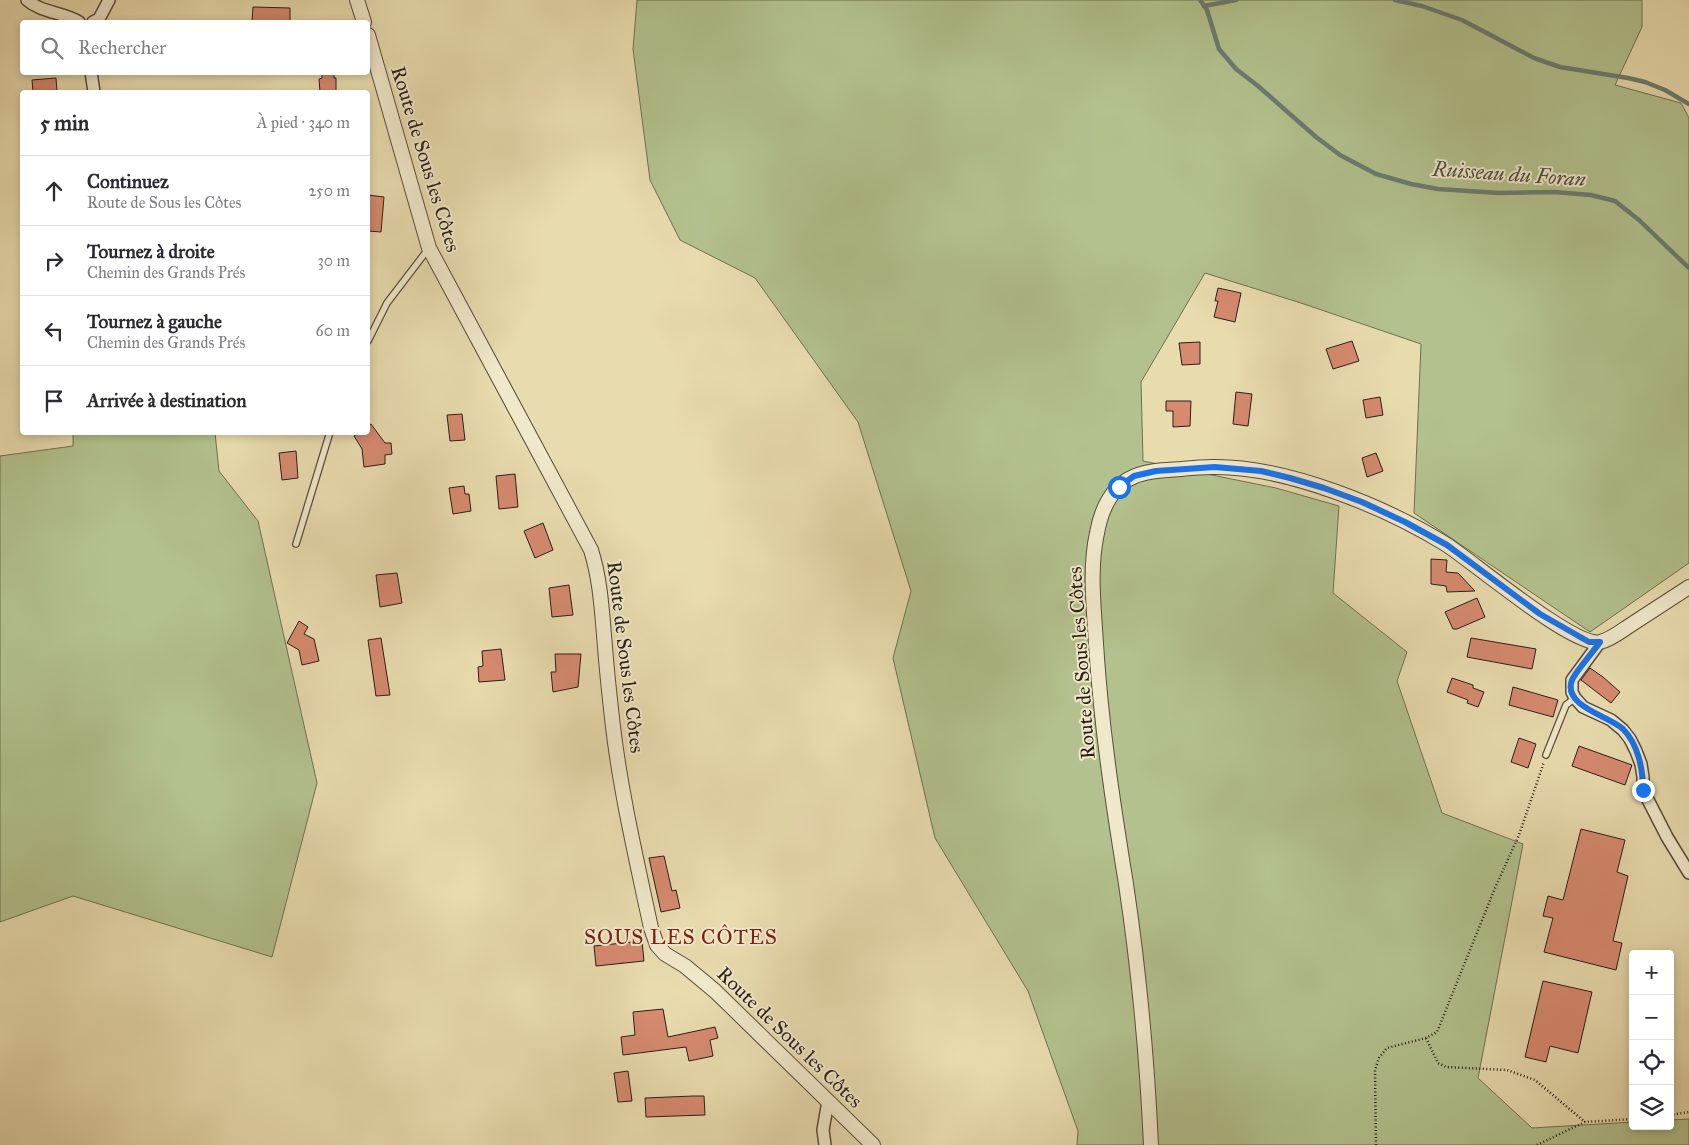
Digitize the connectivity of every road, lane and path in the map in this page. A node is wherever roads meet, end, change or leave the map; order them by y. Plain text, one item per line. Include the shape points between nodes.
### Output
1 (27, 0) edge
2 (109, 0) edge
3 (358, 0) edge
4 (75, 20) edge
5 (97, 20) edge
6 (363, 20) edge
7 (370, 42) edge
8 (91, 75) edge
9 (94, 90) edge
10 (429, 248) junction
11 (370, 337) edge
12 (329, 435) edge
13 (296, 544) dead end
14 (1689, 587) edge
15 (1600, 642) junction
16 (1575, 698) junction
17 (1546, 755) joint
18 (1689, 873) edge
19 (1426, 1038) junction
20 (828, 1101) junction
21 (1689, 1112) edge
22 (1674, 1114) edge
23 (1629, 1119) edge
24 (1585, 1122) junction
25 (825, 1145) edge
26 (873, 1145) edge
27 (1151, 1145) edge
28 (1376, 1145) edge
29 (1536, 1145) edge

1 - 4 street via 35,7
2 - 5 street
3 - 6 street
7 - 10 street, Route de Sous les Côtes
8 - 9 street
10 - 11 lane via 387,303
10 - 20 street, Route de Sous les Côtes via 591,550 597,568 614,732 628,820 657,944 715,991
12 - 13 lane
14 - 15 street
15 - 16 street via 1572,680
15 - 27 street, Route de Sous les Côtes via 1589,642 1540,614 1447,545 1405,522 1362,502 1290,478 1261,471 1215,467 1156,471 1134,476 1108,499 1096,534 1093,602 1107,764 1136,957 1147,1059
16 - 17 lane via 1566,705
16 - 18 street via 1584,707 1611,720 1630,739 1641,764 1643,790
17 - 19 path via 1519,835 1437,1032
19 - 24 path via 1438,1062 1446,1067 1507,1070 1535,1080
19 - 28 path via 1387,1048 1379,1058 1375,1070
20 - 25 street via 823,1130
20 - 26 street, Route de Sous les Côtes
21 - 22 path
23 - 24 path
24 - 29 path

